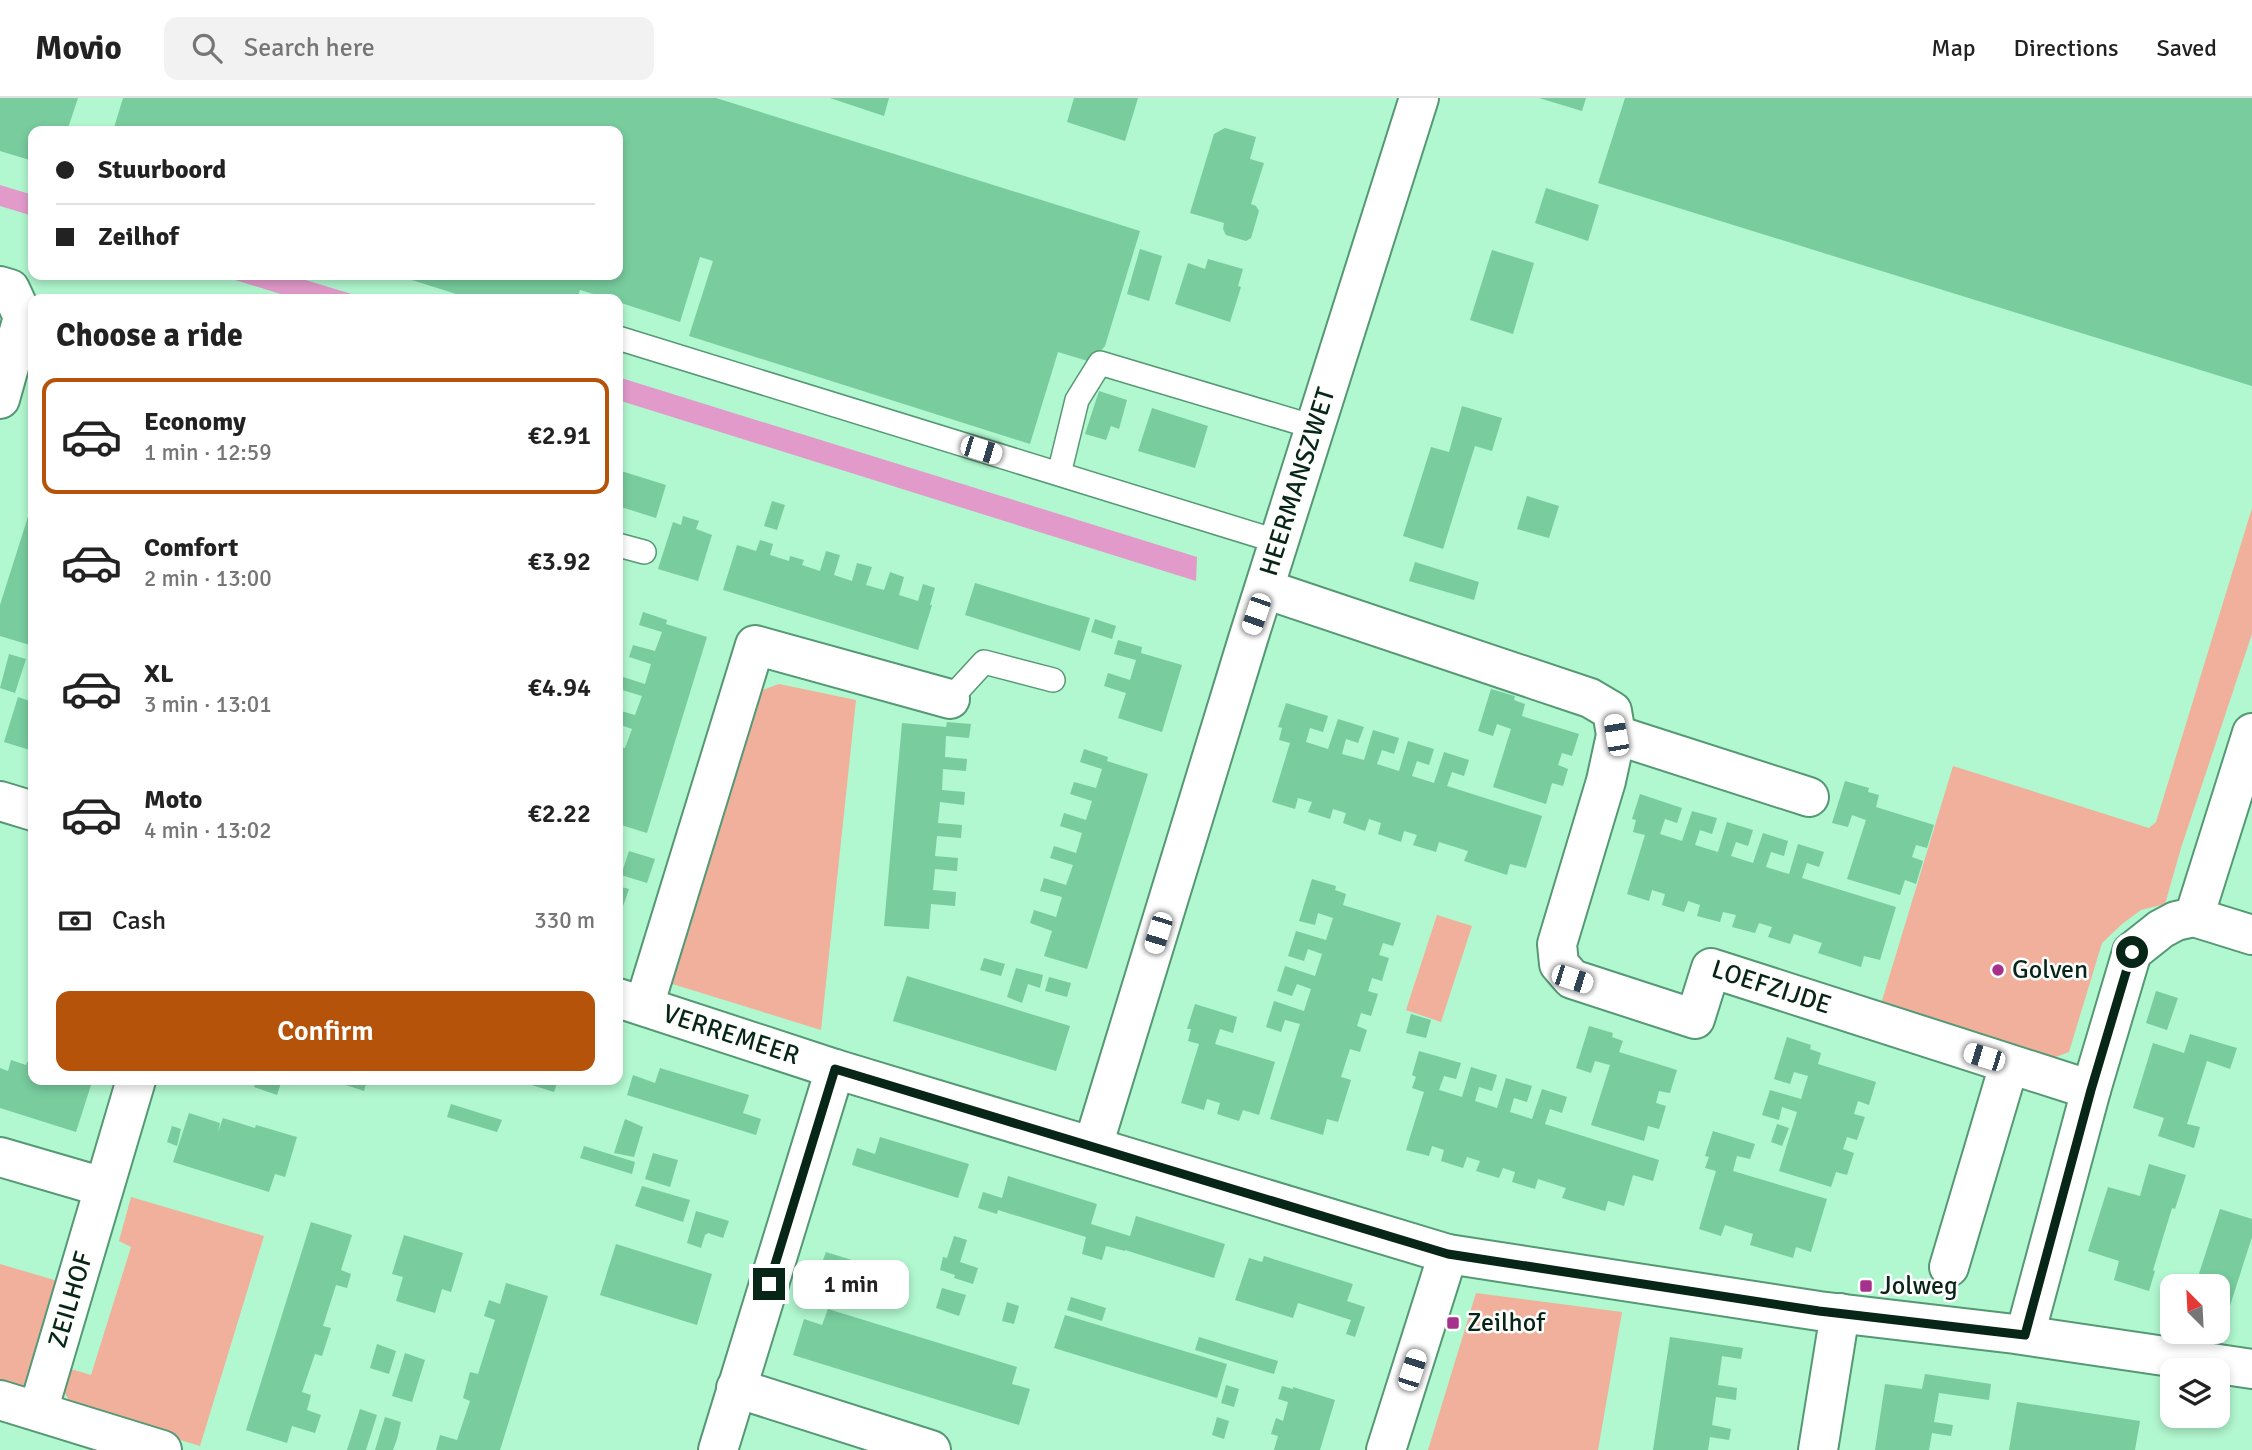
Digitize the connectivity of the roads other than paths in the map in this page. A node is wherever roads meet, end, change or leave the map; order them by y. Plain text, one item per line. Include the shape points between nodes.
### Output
1 (1419, 98) edge
2 (5, 287) edge
3 (623, 340) edge
4 (0, 398) edge
5 (1314, 427) junction
6 (1059, 474) junction
7 (1279, 542) junction
8 (623, 546) edge
9 (644, 552) dead end
10 (1265, 589) junction
11 (1053, 680) dead end
12 (950, 699) joint
13 (2252, 733) edge
14 (1616, 735) junction
15 (1809, 797) dead end
16 (0, 801) edge
17 (28, 809) edge
18 (2194, 917) junction
19 (2252, 935) edge
20 (631, 1002) edge
21 (2009, 1065) junction
22 (835, 1069) junction
23 (134, 1085) edge
24 (2091, 1090) junction
25 (1093, 1146) junction
26 (0, 1157) edge
27 (103, 1187) junction
28 (1448, 1254) junction
29 (1949, 1267) dead end
30 (1840, 1313) junction
31 (2025, 1335) junction
32 (2252, 1369) edge
33 (736, 1388) junction
34 (0, 1400) edge
35 (38, 1412) junction
36 (162, 1450) edge
37 (718, 1450) edge
38 (931, 1450) edge
39 (1386, 1450) edge
40 (1818, 1450) edge

1 - 5 street, HEERMANSZWET
2 - 4 street via 23,317
3 - 6 lane
5 - 6 lane via 1100,363 1077,400
5 - 7 street, HEERMANSZWET
6 - 7 lane
7 - 10 street, HEERMANSZWET
8 - 9 lane
10 - 14 street via 1590,698 1612,711
10 - 25 street, HEERMANSZWET
11 - 12 lane, VERREMEER via 984,662
12 - 20 street, VERREMEER via 755,645
13 - 18 street
14 - 15 street
14 - 21 street, LOEFZIJDE via 1558,944 1559,964 1572,979 1696,1019 1711,968
16 - 17 street
18 - 19 street
18 - 24 street via 2161,929 2132,952
20 - 22 street, VERREMEER
21 - 24 street, LOEFZIJDE
21 - 29 street
22 - 25 street, VERREMEER
22 - 33 street
23 - 27 street, ZEILHOF
24 - 31 street
25 - 28 street, VERREMEER
26 - 27 street
27 - 35 street, ZEILHOF
28 - 30 street, VERREMEER
28 - 39 street
30 - 31 street, VERREMEER
30 - 40 street
31 - 32 street, VERREMEER
33 - 37 street
33 - 38 street
34 - 35 street
35 - 36 street

